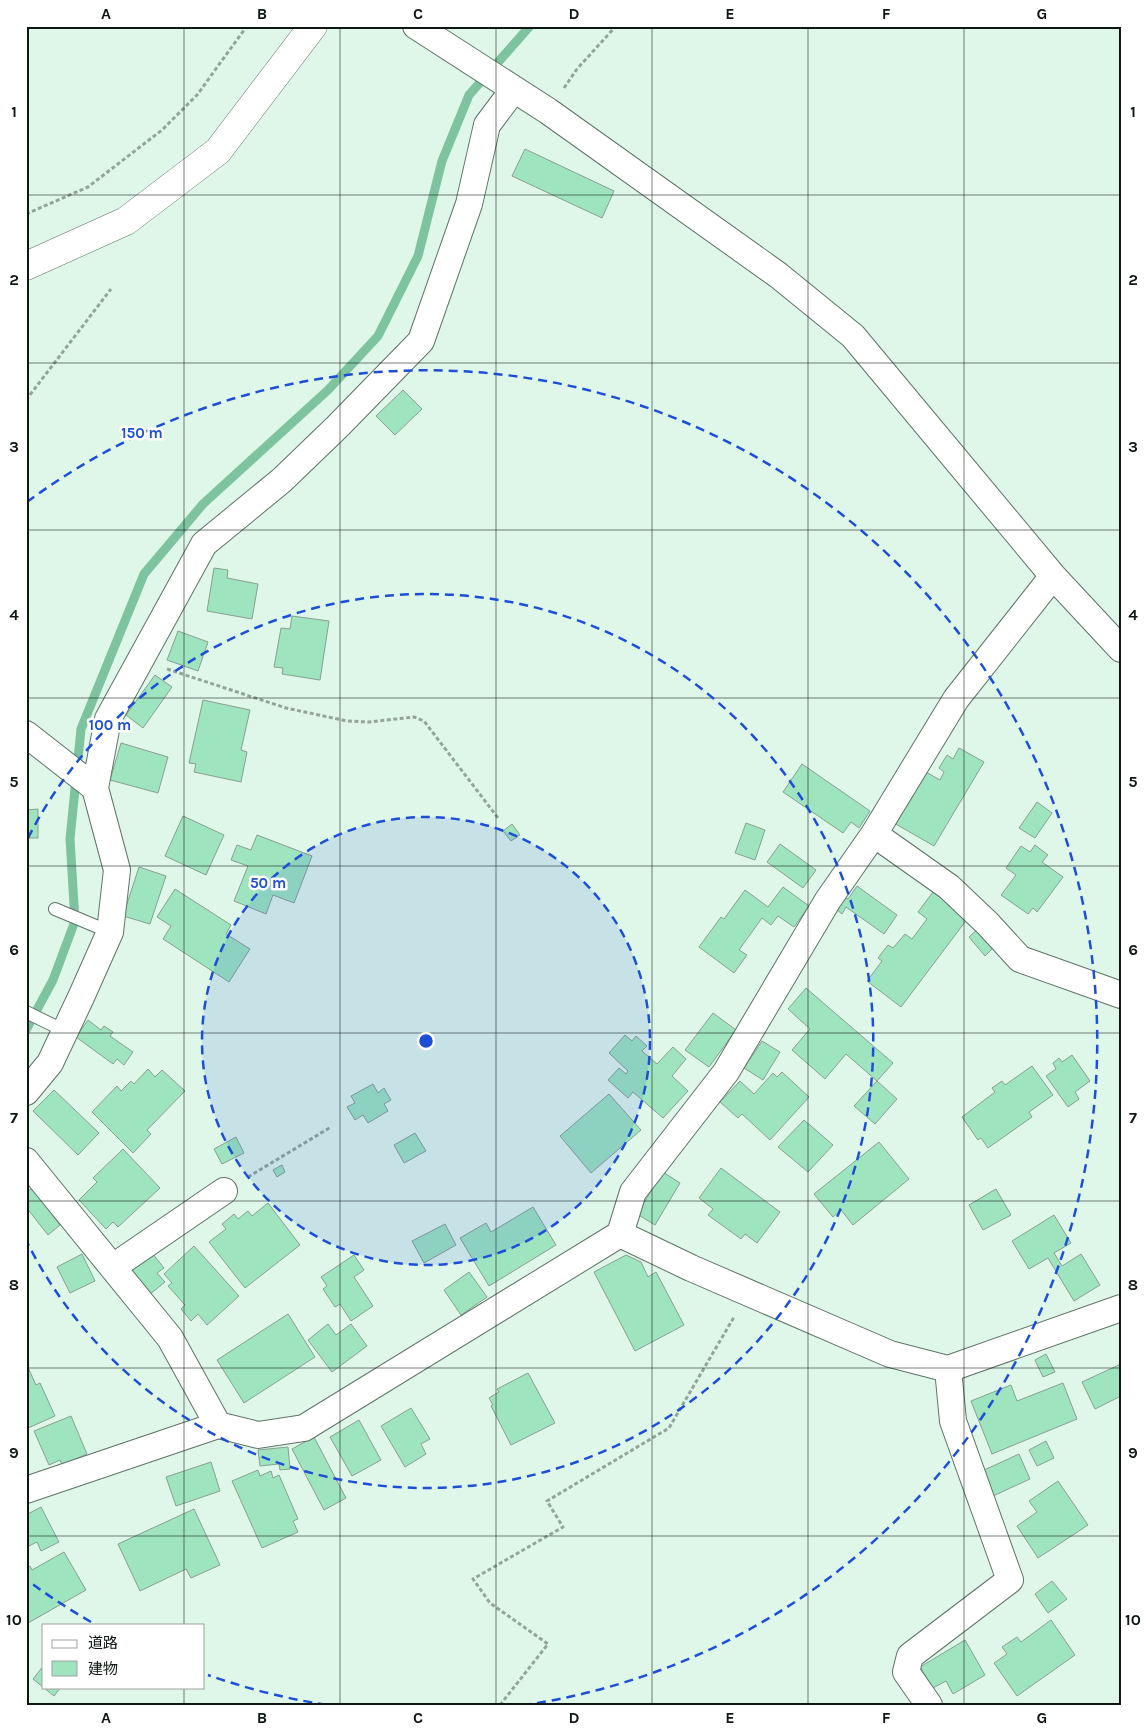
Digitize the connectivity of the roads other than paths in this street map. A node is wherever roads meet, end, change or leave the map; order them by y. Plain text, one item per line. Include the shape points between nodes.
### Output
1 (312, 26) edge
2 (416, 26) edge
3 (514, 89) junction
4 (26, 266) edge
5 (1053, 576) junction
6 (1121, 649) edge
7 (26, 734) edge
8 (94, 787) junction
9 (874, 834) junction
10 (55, 909) dead end
11 (102, 928) junction
12 (1121, 995) edge
13 (26, 1012) edge
14 (58, 1028) junction
15 (26, 1092) edge
16 (26, 1161) edge
17 (224, 1191) road end
18 (620, 1234) junction
19 (113, 1267) junction
20 (1121, 1308) edge
21 (948, 1369) junction
22 (218, 1425) junction
23 (26, 1490) edge
24 (929, 1705) edge

1 - 4 street via 218,151 126,221
2 - 3 street
3 - 5 street via 778,275 853,336
3 - 8 street via 487,125 469,204 421,341 282,480 204,544 108,719
5 - 6 street
5 - 9 street via 956,699
7 - 8 street
8 - 11 street via 117,870
9 - 12 street via 948,887 1020,959
9 - 18 street via 828,900 726,1072 634,1192
10 - 11 lane
11 - 14 street
13 - 14 lane
14 - 15 street via 50,1063
16 - 19 street
17 - 19 street
18 - 21 street via 890,1354
18 - 22 street via 304,1428 258,1435
19 - 22 street via 170,1338
20 - 21 street
21 - 24 street via 953,1421 1010,1580 910,1656 906,1672
22 - 23 street

